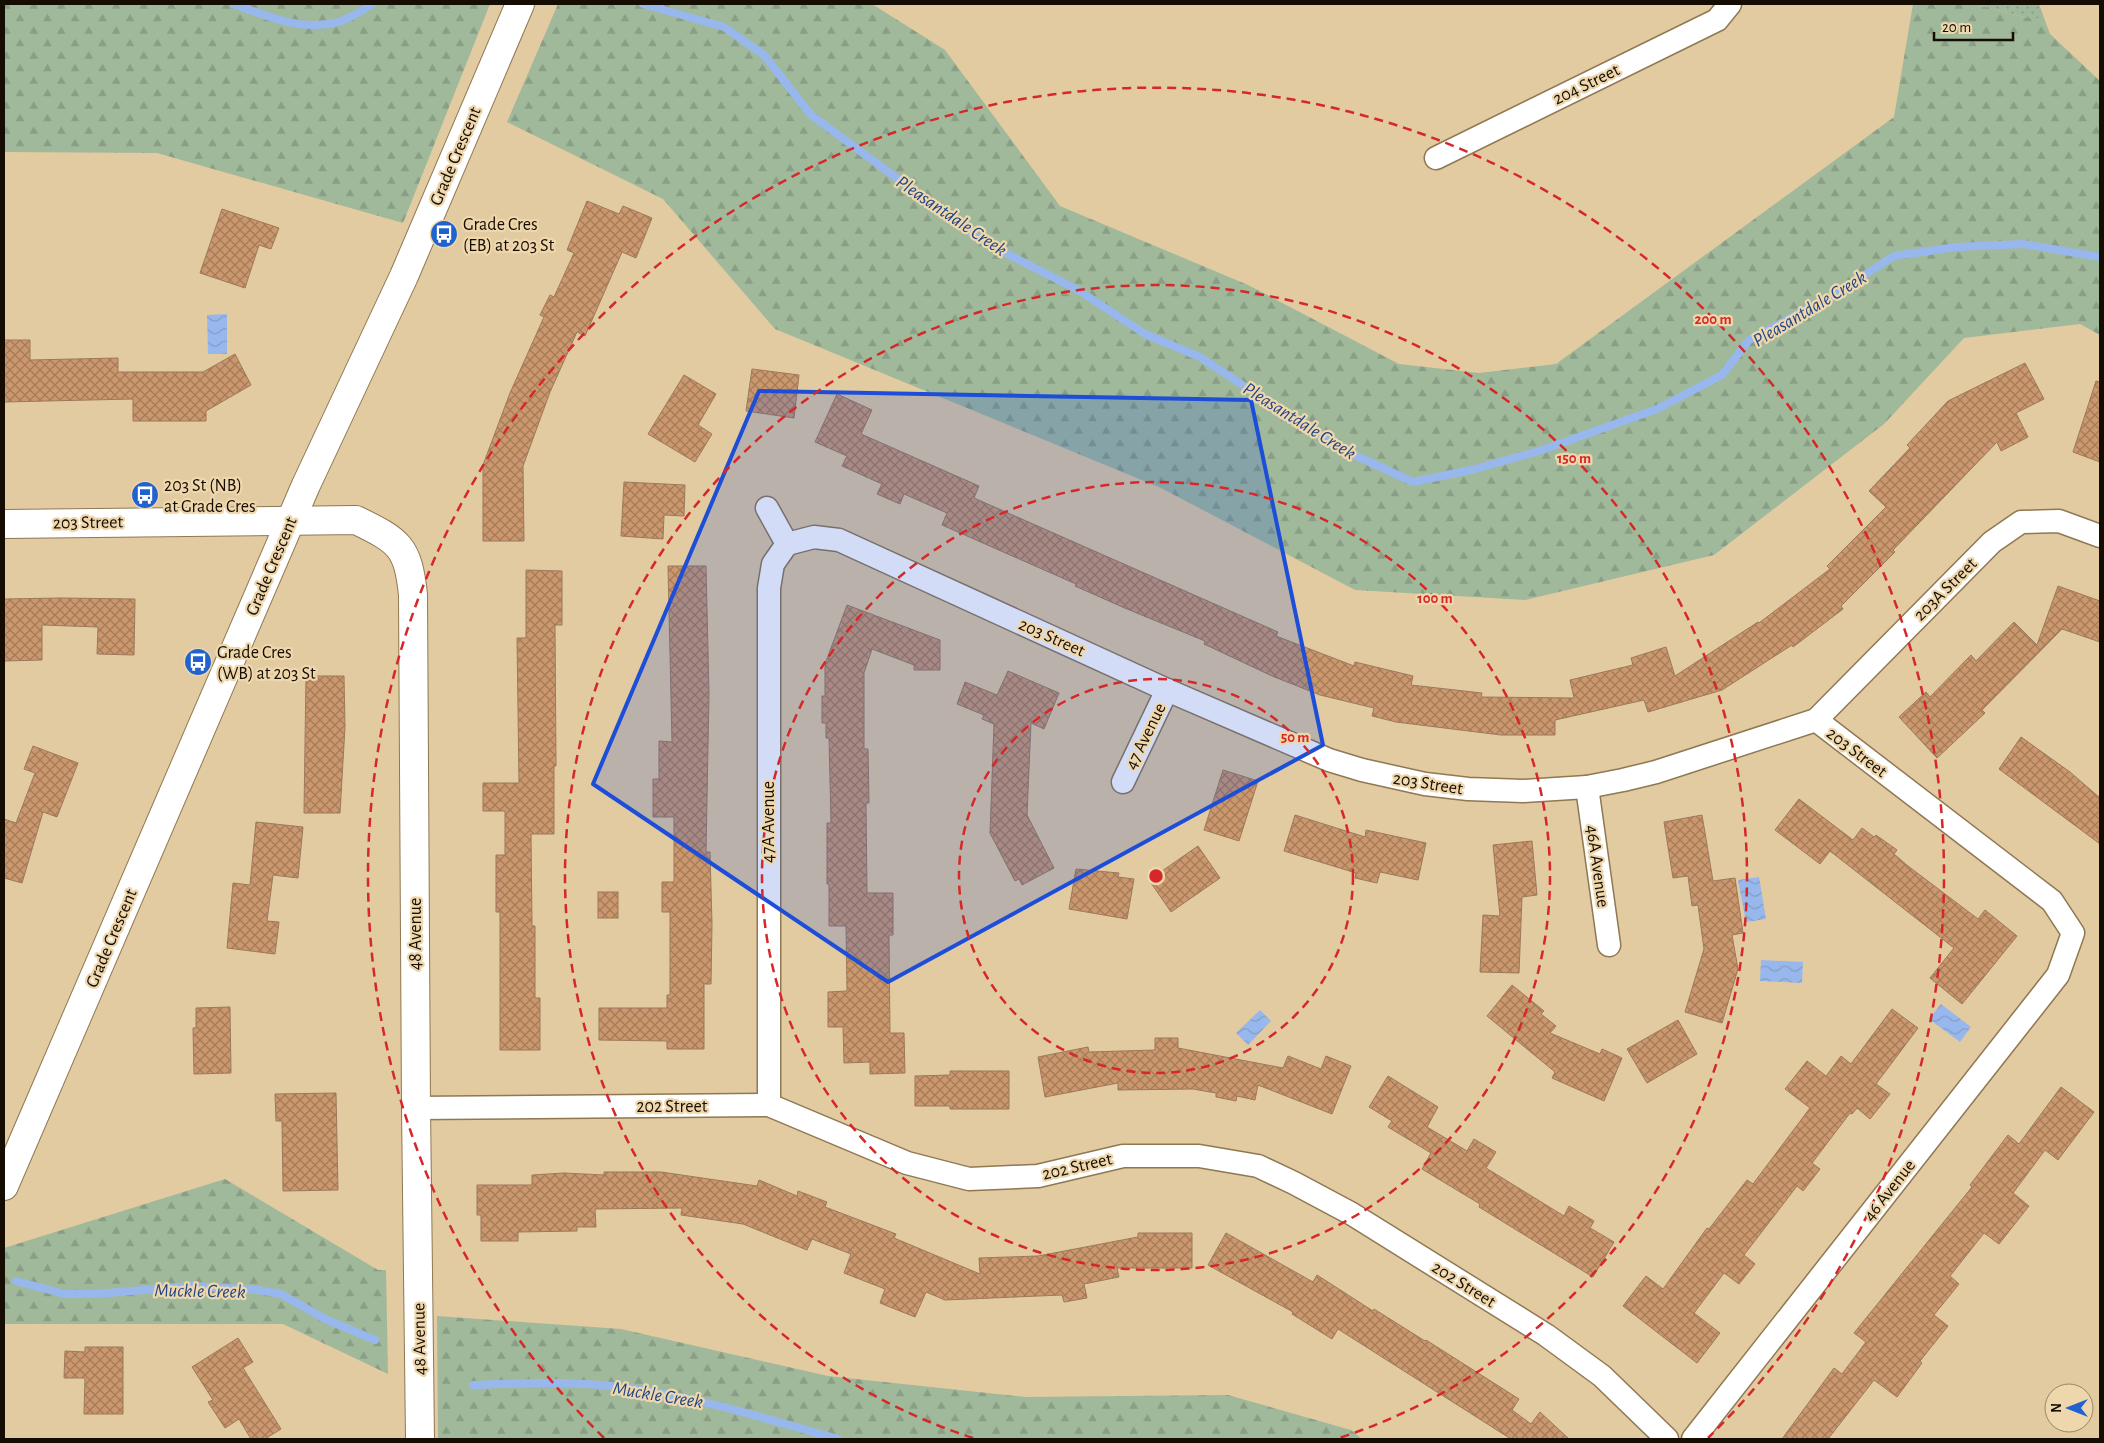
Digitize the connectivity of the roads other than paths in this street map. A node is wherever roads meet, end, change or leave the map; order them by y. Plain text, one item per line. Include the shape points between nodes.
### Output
1 (520, 4) edge
2 (1730, 4) edge
3 (1436, 158) dead end
4 (767, 508) dead end
5 (292, 520) junction
6 (4, 524) edge
7 (2100, 536) edge
8 (788, 544) junction
9 (1167, 690) junction
10 (1816, 720) junction
11 (1123, 782) dead end
12 (1587, 787) junction
13 (2073, 933) joint
14 (1609, 945) dead end
15 (769, 1105) junction
16 (416, 1108) junction
17 (10, 1155) edge
18 (4, 1186) edge
19 (420, 1439) edge
20 (1667, 1439) edge
21 (1693, 1439) edge

1 - 5 street, Grade Crescent via 404,276
2 - 3 street, 204 Street via 1716,20
4 - 8 street
5 - 6 street, 203 Street
5 - 16 street, 48 Avenue via 356,520 384,534 406,554 411,574
5 - 17 street, Grade Crescent
7 - 10 street, 203A Street via 2059,521 2020,522 1992,542
8 - 9 street, 203 Street via 814,537 839,540
8 - 15 street, 47A Avenue via 772,564 769,588
9 - 11 street, 47 Avenue
9 - 12 street, 203 Street via 1329,760 1398,779 1468,789
10 - 12 street, 203 Street via 1656,772
10 - 13 street, 203 Street via 2052,901
12 - 14 street, 46A Avenue
13 - 21 street, 46 Avenue via 2058,975
15 - 16 street, 202 Street
15 - 20 street, 202 Street via 908,1163 969,1179 1038,1176 1123,1156 1199,1156 1258,1166 1352,1214 1546,1335 1602,1376
16 - 19 street, 48 Avenue
17 - 18 street, Grade Crescent

